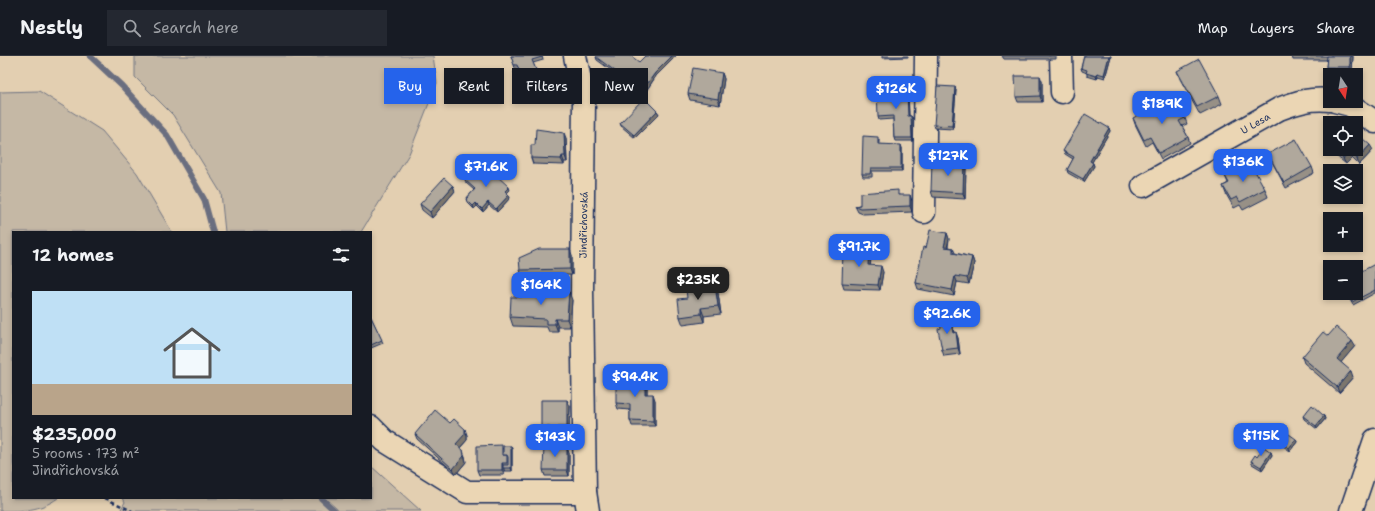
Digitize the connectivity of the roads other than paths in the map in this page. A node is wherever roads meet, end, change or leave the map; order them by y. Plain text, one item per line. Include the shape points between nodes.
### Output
1 (575, 56) edge
2 (926, 56) edge
3 (1061, 56) edge
4 (1062, 92) dead end
5 (1323, 100) edge
6 (1353, 108) edge
7 (1375, 122) edge
8 (1143, 186) dead end
9 (924, 212) dead end
10 (372, 428) edge
11 (1375, 440) edge
12 (587, 501) edge
13 (1351, 511) edge

1 - 12 street, Jindřichovská via 584,100 582,290
2 - 9 street
3 - 4 street
5 - 8 street, U Lesa via 1299,101 1279,109
6 - 7 street
10 - 12 street, Jindřichovská via 385,441 466,492
11 - 13 street

